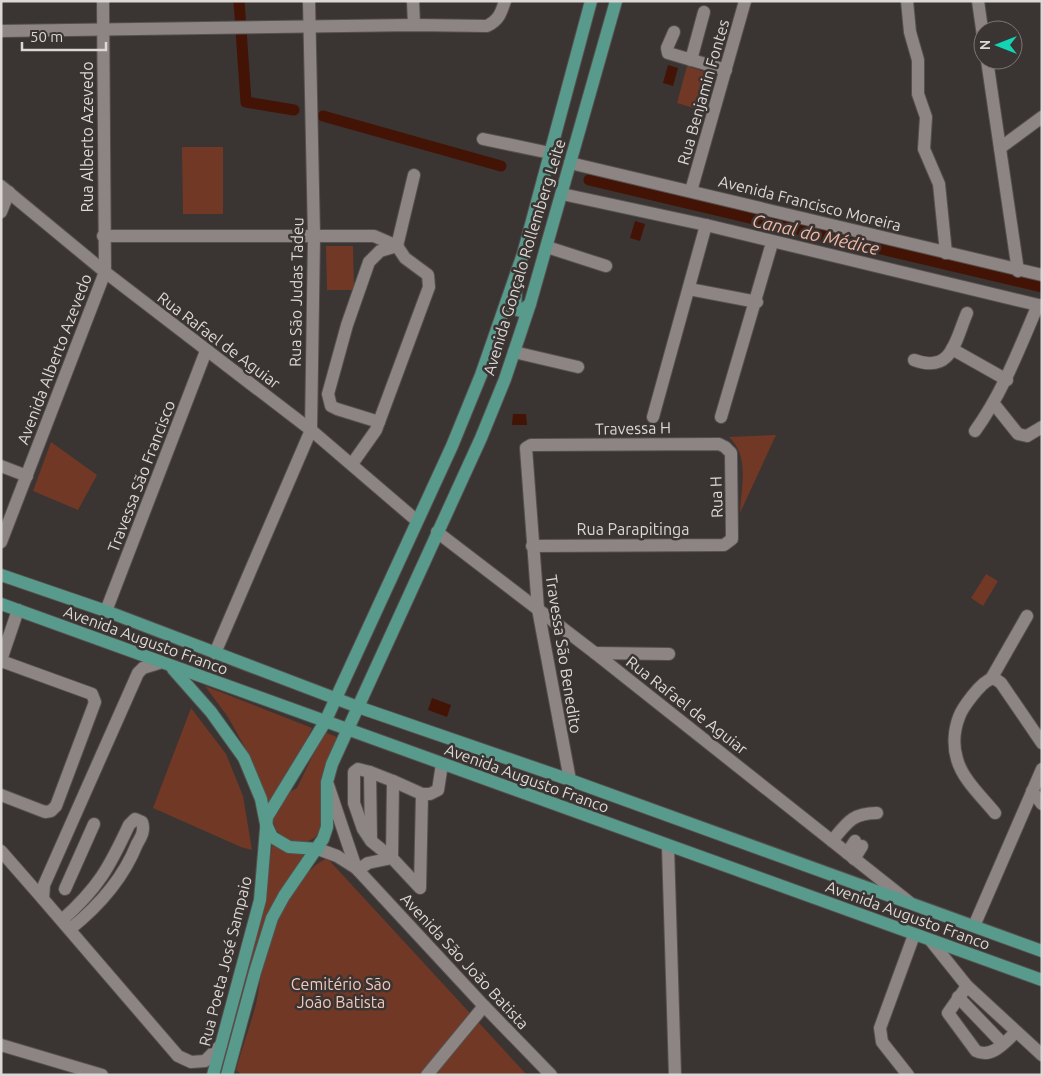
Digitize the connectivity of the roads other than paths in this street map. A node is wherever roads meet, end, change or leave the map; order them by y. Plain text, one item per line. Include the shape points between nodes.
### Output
1 (103, 1) edge
2 (309, 1) edge
3 (413, 1) edge
4 (505, 1) edge
5 (591, 1) edge
6 (616, 1) edge
7 (746, 1) edge
8 (907, 1) edge
9 (978, 1) edge
10 (704, 12) dead end
11 (981, 20) edge
12 (414, 25) junction
13 (309, 26) junction
14 (1, 31) edge
15 (103, 31) junction
16 (674, 32) dead end
17 (691, 60) junction
18 (726, 70) junction
19 (988, 70) edge
20 (1042, 118) edge
21 (484, 139) dead end
22 (1000, 148) junction
23 (550, 154) junction
24 (570, 163) junction
25 (414, 175) dead end
26 (5, 189) edge
27 (691, 191) junction
28 (562, 194) junction
29 (1, 212) edge
30 (706, 225) junction
31 (103, 236) junction
32 (314, 236) junction
33 (772, 243) junction
34 (397, 246) junction
35 (547, 246) junction
36 (946, 253) junction
37 (523, 254) junction
38 (606, 266) dead end
39 (1018, 270) junction
40 (105, 272) junction
41 (1042, 275) edge
42 (689, 289) junction
43 (756, 302) junction
44 (530, 304) junction
45 (1040, 306) edge
46 (966, 313) dead end
47 (952, 350) junction
48 (206, 351) junction
49 (514, 352) junction
50 (914, 360) dead end
51 (578, 367) dead end
52 (1006, 380) junction
53 (994, 404) junction
54 (652, 417) dead end
55 (722, 417) dead end
56 (379, 422) junction
57 (1042, 427) edge
58 (310, 430) junction
59 (975, 431) dead end
60 (531, 446) joint
61 (731, 453) joint
62 (352, 464) junction
63 (1, 466) edge
64 (27, 476) junction
65 (416, 520) junction
66 (437, 532) junction
67 (732, 539) joint
68 (1, 542) edge
69 (532, 546) junction
70 (1, 575) edge
71 (1, 604) edge
72 (538, 609) junction
73 (18, 610) junction
74 (106, 611) junction
75 (1027, 616) dead end
76 (215, 653) junction
77 (596, 653) junction
78 (669, 654) dead end
79 (1, 661) edge
80 (165, 665) junction
81 (991, 679) junction
82 (336, 699) junction
83 (358, 707) junction
84 (325, 722) junction
85 (348, 730) junction
86 (1042, 742) edge
87 (442, 764) junction
88 (1042, 769) edge
89 (570, 780) junction
90 (393, 781) junction
91 (327, 782) junction
92 (1032, 791) junction
93 (422, 794) junction
94 (1, 795) edge
95 (1042, 804) edge
96 (877, 813) dead end
97 (995, 813) dead end
98 (94, 824) dead end
99 (266, 824) junction
100 (65, 836) junction
101 (832, 841) junction
102 (858, 843) dead end
103 (84, 847) junction
104 (668, 847) junction
105 (318, 849) junction
106 (1, 851) edge
107 (851, 856) junction
108 (392, 858) junction
109 (357, 869) junction
110 (65, 890) dead end
111 (43, 899) junction
112 (915, 907) junction
113 (66, 924) junction
114 (974, 926) junction
115 (914, 935) junction
116 (931, 941) junction
117 (1042, 950) edge
118 (1042, 980) edge
119 (968, 986) junction
120 (958, 997) junction
121 (484, 1006) junction
122 (1016, 1032) junction
123 (1003, 1044) junction
124 (1, 1045) edge
125 (221, 1045) junction
126 (1042, 1055) edge
127 (102, 1075) edge
128 (213, 1075) edge
129 (227, 1075) edge
130 (427, 1075) edge
131 (551, 1075) edge
132 (675, 1075) edge
133 (908, 1075) edge

1 - 15 street, Rua Alberto Azevedo
2 - 13 street, Rua São Judas Tadeu
3 - 12 street
4 - 12 street via 501,14 487,26
5 - 23 main road, Avenida Gonçalo Rollemberg Leite
6 - 24 main road, Avenida Gonçalo Rollemberg Leite
7 - 18 street, Rua Benjamin Fontes
8 - 36 street via 910,32 918,60 918,94 926,117 924,149 939,184
9 - 11 street
10 - 17 street
12 - 13 street
13 - 15 street
13 - 32 street, Rua São Judas Tadeu
14 - 15 street
15 - 31 street, Rua Alberto Azevedo
16 - 17 street via 668,53
17 - 18 street
18 - 27 street, Rua Benjamin Fontes
19 - 22 street
20 - 22 street
21 - 23 street
22 - 39 street
23 - 37 main road, Avenida Gonçalo Rollemberg Leite
24 - 27 street, Avenida Francisco Moreira
24 - 28 main road, Avenida Gonçalo Rollemberg Leite
25 - 34 street
26 - 29 street
26 - 40 street, Rua Rafael de Aguiar
27 - 36 street, Avenida Francisco Moreira
28 - 30 street
28 - 35 main road, Avenida Gonçalo Rollemberg Leite
30 - 33 street
30 - 42 street
31 - 32 street
31 - 40 street, Rua Alberto Azevedo
32 - 34 street via 374,236
32 - 58 street, Rua São Judas Tadeu
33 - 43 street
33 - 45 street
34 - 56 street via 404,258 428,275 430,280
34 - 56 street via 380,251 369,262 346,326 328,394 331,406
35 - 38 street
35 - 44 main road, Avenida Gonçalo Rollemberg Leite
36 - 39 street, Avenida Francisco Moreira
37 - 44 main road via 514,306 521,311
37 - 65 main road, Avenida Gonçalo Rollemberg Leite via 481,375 452,446
39 - 41 street, Avenida Francisco Moreira
40 - 48 street, Rua Rafael de Aguiar
40 - 64 street, Avenida Alberto Azevedo
42 - 43 street
42 - 54 street
43 - 55 street
44 - 49 main road, Avenida Gonçalo Rollemberg Leite
45 - 52 street
46 - 47 street
47 - 50 street via 934,365
47 - 52 street
48 - 58 street, Rua Rafael de Aguiar
48 - 74 street, Travessa São Francisco
49 - 51 street
49 - 66 main road, Avenida Gonçalo Rollemberg Leite via 481,438
52 - 53 street
53 - 57 street via 1018,434 1027,436
53 - 59 street
56 - 62 street
58 - 62 street, Rua Rafael de Aguiar
58 - 76 street, Rua São Judas Tadeu
60 - 61 street, Travessa H via 719,444
60 - 69 street, Travessa São Benedito via 526,448
61 - 67 street, Rua H
62 - 65 street, Rua Rafael de Aguiar
63 - 64 street
64 - 68 street, Avenida Alberto Azevedo
65 - 82 main road, Avenida Gonçalo Rollemberg Leite
66 - 72 street, Rua Rafael de Aguiar
66 - 83 main road, Avenida Gonçalo Rollemberg Leite
67 - 69 street, Rua Parapitinga via 724,544
69 - 72 street, Travessa São Benedito
70 - 74 main road, Avenida Augusto Franco
71 - 73 main road, Avenida Augusto Franco
72 - 77 street, Rua Rafael de Aguiar
72 - 89 street, Travessa São Benedito
73 - 79 street
73 - 80 main road, Avenida Augusto Franco
74 - 76 main road, Avenida Augusto Franco
75 - 81 street
76 - 82 main road, Avenida Augusto Franco
77 - 78 street
77 - 101 street, Rua Rafael de Aguiar
79 - 94 street via 92,694 95,702 56,806 51,811 45,812
80 - 84 main road, Avenida Augusto Franco
80 - 99 main road via 211,712 244,758 261,799
80 - 100 street via 143,668 138,673
81 - 86 street via 1001,683
81 - 97 street via 962,709 955,745 958,763
82 - 83 main road, Avenida Augusto Franco
82 - 84 main road, Avenida Gonçalo Rollemberg Leite
83 - 85 main road, Avenida Gonçalo Rollemberg Leite
83 - 89 main road, Avenida Augusto Franco
84 - 85 main road, Avenida Augusto Franco
84 - 99 main road, Rua Poeta José Sampaio via 270,810
85 - 87 main road, Avenida Augusto Franco
85 - 91 main road, Rua Poeta José Sampaio
87 - 93 street via 438,790
87 - 104 main road, Avenida Augusto Franco
88 - 92 street
89 - 112 main road, Avenida Augusto Franco
90 - 93 street
90 - 108 street
90 - 108 street via 370,772 371,842
91 - 105 main road, Rua Poeta José Sampaio via 327,827
91 - 109 street
92 - 95 street
92 - 114 street
93 - 108 street via 420,888
96 - 101 street via 856,816
98 - 103 street
99 - 105 main road via 272,837 282,845
99 - 125 main road, Rua Poeta José Sampaio via 260,900
100 - 103 street
100 - 111 street via 44,885
101 - 107 street, Rua Rafael de Aguiar
102 - 107 street
103 - 110 street
104 - 115 main road, Avenida Augusto Franco
104 - 132 street
105 - 109 street
105 - 129 main road, Rua Poeta José Sampaio via 272,918
106 - 111 street
107 - 112 street, Rua Rafael de Aguiar
108 - 109 street via 368,862
109 - 121 street, Avenida São João Batista
111 - 113 street
112 - 114 main road, Avenida Augusto Franco
113 - 113 street via 114,887 138,844 144,830 142,822 135,819 129,825 105,874
113 - 125 street via 178,1056 191,1062 205,1062
114 - 117 main road, Avenida Augusto Franco
115 - 116 main road, Avenida Augusto Franco
115 - 133 street via 880,1028 882,1042
116 - 118 main road, Avenida Augusto Franco
116 - 119 street
119 - 120 street
119 - 122 street
120 - 123 street
120 - 123 street via 948,1009 948,1016 976,1051 988,1053
121 - 130 street
121 - 131 street, Avenida São João Batista
122 - 123 street
122 - 126 street
124 - 127 street
125 - 128 main road, Rua Poeta José Sampaio

